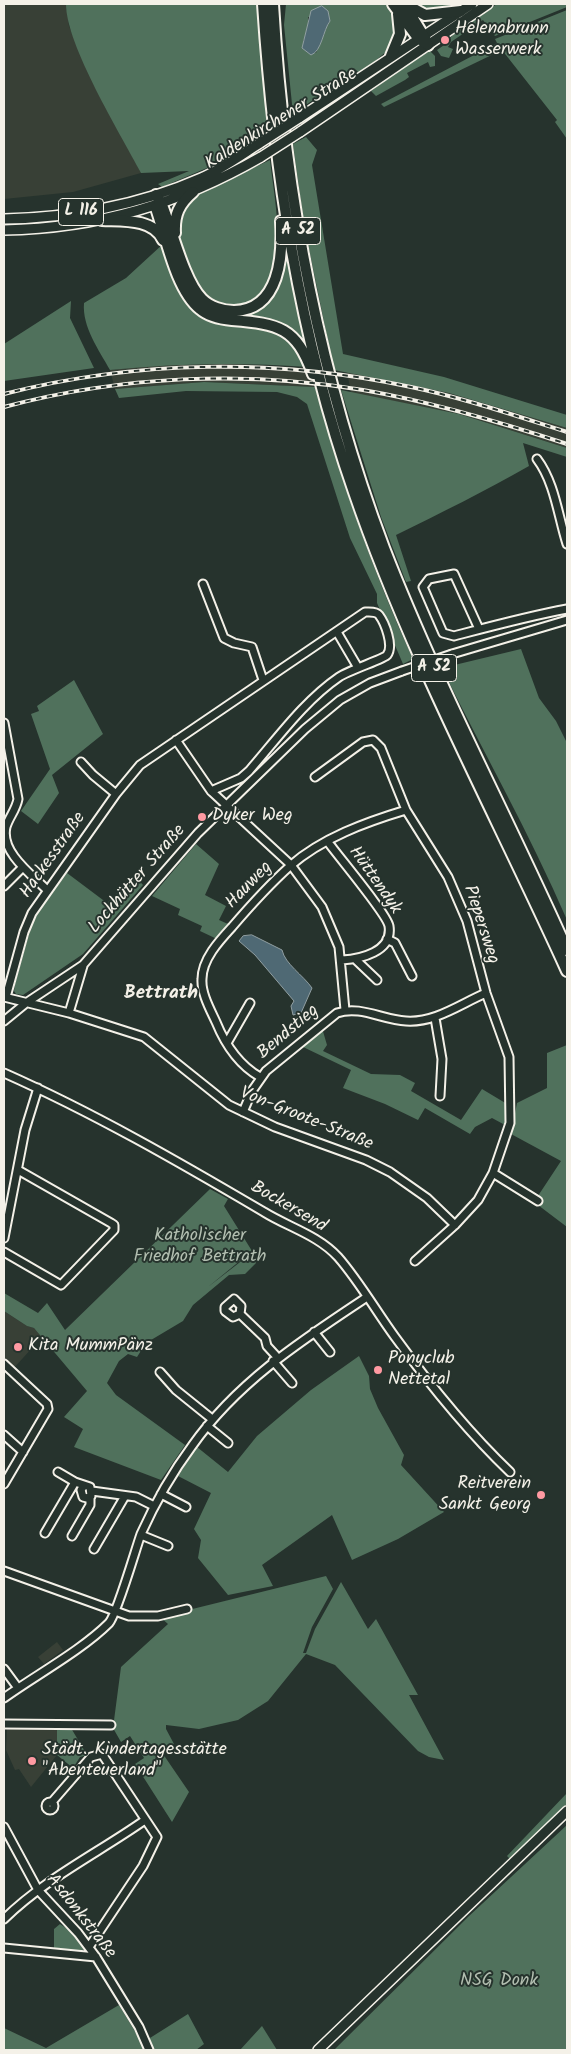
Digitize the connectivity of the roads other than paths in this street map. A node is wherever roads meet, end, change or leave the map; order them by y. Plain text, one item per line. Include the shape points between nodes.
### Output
1 (263, 4) edge
2 (273, 4) edge
3 (281, 4) edge
4 (399, 4) edge
5 (478, 8) edge
6 (461, 11) junction
7 (421, 37) junction
8 (428, 45) junction
9 (391, 56) junction
10 (279, 86) junction
11 (277, 160) junction
12 (193, 192) junction
13 (156, 195) junction
14 (159, 205) junction
15 (4, 219) edge
16 (102, 220) junction
17 (4, 230) edge
18 (175, 239) junction
19 (172, 256) junction
20 (332, 421) junction
21 (537, 459) dead end
22 (567, 544) edge
23 (203, 584) dead end
24 (567, 609) edge
25 (567, 620) edge
26 (479, 629) junction
27 (337, 632) junction
28 (357, 666) junction
29 (263, 680) junction
30 (4, 723) edge
31 (176, 740) junction
32 (81, 762) dead end
33 (314, 777) dead end
34 (226, 784) junction
35 (211, 791) junction
36 (116, 794) junction
37 (238, 794) junction
38 (225, 806) junction
39 (406, 810) junction
40 (328, 842) junction
41 (291, 866) junction
42 (23, 867) junction
43 (4, 886) edge
44 (47, 890) junction
45 (387, 939) junction
46 (567, 950) edge
47 (355, 959) junction
48 (342, 960) junction
49 (83, 965) junction
50 (567, 971) edge
51 (412, 976) dead end
52 (378, 980) dead end
53 (486, 993) junction
54 (4, 996) edge
55 (26, 1002) junction
56 (250, 1003) dead end
57 (345, 1010) junction
58 (69, 1014) junction
59 (435, 1018) junction
60 (4, 1021) edge
61 (227, 1043) junction
62 (4, 1073) edge
63 (260, 1077) junction
64 (38, 1088) junction
65 (440, 1096) dead end
66 (243, 1112) junction
67 (18, 1170) junction
68 (493, 1173) junction
69 (538, 1200) dead end
70 (455, 1225) junction
71 (4, 1238) edge
72 (4, 1252) edge
73 (415, 1261) dead end
74 (367, 1297) junction
75 (240, 1314) dead end
76 (314, 1332) junction
77 (330, 1352) dead end
78 (276, 1359) junction
79 (4, 1364) edge
80 (160, 1372) dead end
81 (292, 1383) dead end
82 (212, 1419) junction
83 (206, 1426) junction
84 (4, 1435) edge
85 (228, 1443) dead end
86 (23, 1452) junction
87 (58, 1472) dead end
88 (510, 1472) dead end
89 (75, 1482) junction
90 (4, 1484) edge
91 (91, 1494) junction
92 (161, 1494) junction
93 (125, 1496) junction
94 (154, 1506) junction
95 (186, 1507) dead end
96 (45, 1533) dead end
97 (141, 1535) junction
98 (72, 1536) dead end
99 (168, 1546) dead end
100 (94, 1549) dead end
101 (4, 1571) edge
102 (187, 1608) dead end
103 (114, 1611) junction
104 (4, 1669) edge
105 (18, 1688) junction
106 (4, 1698) edge
107 (4, 1724) edge
108 (111, 1726) dead end
109 (52, 1802) dead end
110 (567, 1811) edge
111 (146, 1820) junction
112 (4, 1827) edge
113 (38, 1890) junction
114 (4, 1918) edge
115 (89, 1946) junction
116 (4, 1948) edge
117 (96, 1957) junction
118 (149, 2050) edge
119 (318, 2050) edge

1 - 11 highway, A 52
2 - 10 highway, A 52
3 - 10 highway
4 - 6 highway via 425,15
4 - 7 highway
4 - 9 highway via 398,43
5 - 6 main road, Kaldenkirchener Straße / L 116
5 - 8 main road, Kaldenkirchener Straße / L 116
6 - 7 main road, Kaldenkirchener Straße / L 116
7 - 8 highway
7 - 9 main road, Kaldenkirchener Straße / L 116
8 - 12 main road, Kaldenkirchener Straße / L 116, bridge via 261,157
9 - 13 main road, Kaldenkirchener Straße / L 116, bridge via 203,177
10 - 46 highway, A 52 via 289,171 312,305 339,412 363,488 436,672
11 - 18 highway via 282,251 275,280 268,293 256,304 230,311 211,306 189,279
11 - 20 highway, A 52 via 298,282
12 - 14 main road, Kaldenkirchener Straße / L 116
12 - 18 highway via 178,210
13 - 14 highway
13 - 15 main road, Kaldenkirchener Straße / L 116 via 76,213
14 - 16 main road, Kaldenkirchener Straße / L 116
14 - 18 highway
14 - 19 highway
16 - 17 main road, Kaldenkirchener Straße / L 116
16 - 19 highway via 138,222 155,228
19 - 20 highway via 182,285 200,309 226,319 271,325 296,340 305,352
20 - 50 highway, A 52 via 354,491 403,620
21 - 22 street via 552,490
23 - 29 street via 220,633 226,640 252,646
24 - 26 street
25 - 37 street, Lockhütter Straße, bridge via 452,654 370,683 340,700 305,729
26 - 26 street via 454,636 443,633 423,587 428,579 454,574
27 - 28 street
27 - 28 street, Hackesstraße via 364,612 379,615 390,648 384,658
27 - 29 street, Hackesstraße
28 - 34 street via 319,692 241,778
29 - 31 street, Hackesstraße
30 - 42 street via 18,799 6,827 5,840
31 - 35 street
31 - 36 street, Hackesstraße via 140,765
32 - 36 street
33 - 39 street, Piepersweg via 363,742 373,740 381,748
34 - 35 street
34 - 37 street
35 - 38 street
36 - 44 street, Hackesstraße
37 - 38 street, Lockhütter Straße
38 - 41 street
38 - 49 street, Lockhütter Straße
39 - 40 street, Hauweg via 375,820
39 - 53 street, Piepersweg via 452,885 467,921
40 - 41 street, Hauweg
40 - 45 street, Hüttendyk via 381,910 389,926
41 - 48 street via 322,907
41 - 61 street, Hauweg via 229,930 206,964 203,992
42 - 43 street
42 - 44 street
44 - 54 street, Hackesstraße via 24,932
45 - 47 street, Hüttendyk via 373,954
45 - 51 street, Hüttendyk via 395,943
47 - 48 street, Hüttendyk
47 - 52 street
48 - 57 street
49 - 55 street, Lockhütter Straße
49 - 58 street, Lockhütter Straße
53 - 59 street, Bendstieg
53 - 68 street, Piepersweg via 509,1057 510,1123
54 - 55 street, Von-Groote-Straße
55 - 58 street, Von-Groote-Straße
55 - 60 street, Lockhütter Straße
56 - 61 street
57 - 59 street, Bendstieg via 406,1021
57 - 63 street, Bendstieg via 318,1027
58 - 66 street, Von-Groote-Straße via 144,1037 195,1080
59 - 65 street via 442,1059
61 - 63 street, Hauweg via 242,1064
62 - 64 street, Bockersend
63 - 66 street, Bendstieg
64 - 67 street via 25,1130
64 - 74 street, Bockersend via 316,1239 337,1256
66 - 70 street, Von-Groote-Straße via 275,1128 366,1160 390,1172 427,1198
67 - 71 street
67 - 72 street via 111,1223 114,1230 60,1285
68 - 69 street
68 - 70 street, Piepersweg via 478,1200
70 - 73 street, Piepersweg
74 - 76 street
74 - 88 street, Bockersend via 452,1411 475,1439
75 - 78 street via 265,1338
76 - 77 street
76 - 78 street
78 - 81 street
78 - 82 street via 238,1391
79 - 86 street via 47,1404 48,1409
80 - 82 street via 176,1390
82 - 83 street
83 - 85 street
83 - 92 street
84 - 86 street
86 - 90 street
87 - 89 street
89 - 91 street via 84,1487 81,1495 85,1498
89 - 96 street
91 - 93 street
91 - 98 street via 90,1505
92 - 94 street
92 - 95 street
93 - 94 street
93 - 100 street
94 - 97 street
97 - 99 street
97 - 103 street
101 - 103 street
102 - 103 street via 158,1616 129,1616
103 - 105 street via 110,1622
104 - 105 street
105 - 106 street
107 - 108 street
109 - 111 street via 91,1757 102,1754
110 - 119 main road
111 - 113 street via 76,1862
111 - 115 street via 157,1841
112 - 113 street, Asdonkstraße
113 - 114 street
113 - 115 street, Asdonkstraße
115 - 117 street, Asdonkstraße
116 - 117 street
117 - 118 street, Asdonkstraße via 139,2027

